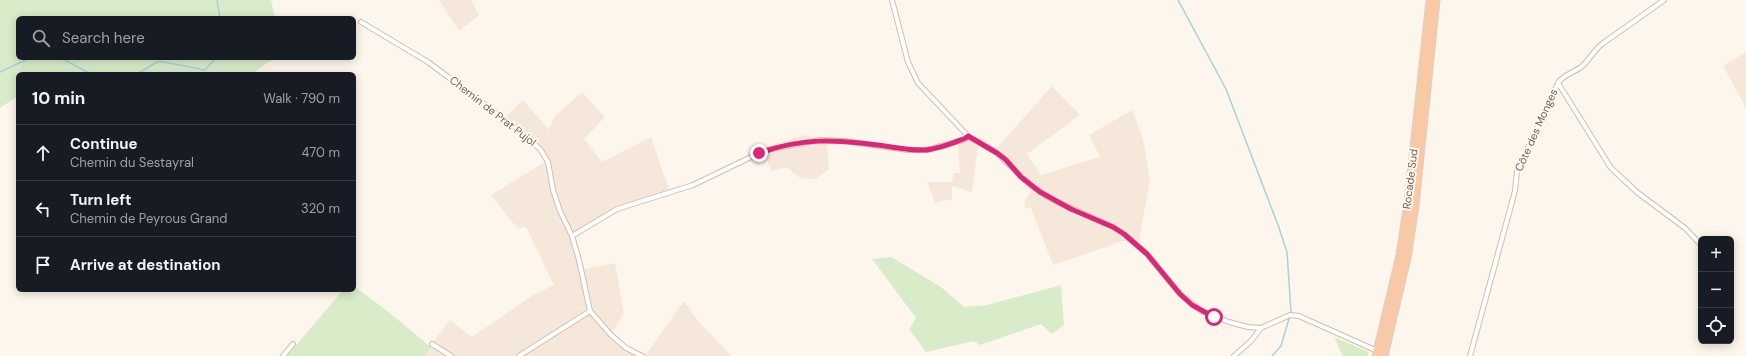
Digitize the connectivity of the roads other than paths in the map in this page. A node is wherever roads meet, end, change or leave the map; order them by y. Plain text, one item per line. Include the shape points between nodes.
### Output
1 (892, 0) edge
2 (1430, 0) edge
3 (1436, 0) edge
4 (1664, 0) edge
5 (361, 22) dead end
6 (1558, 83) junction
7 (968, 136) junction
8 (572, 236) junction
9 (1698, 242) edge
10 (590, 311) junction
11 (1261, 328) junction
12 (293, 344) dead end
13 (432, 344) dead end
14 (1375, 353) edge
15 (283, 356) edge
16 (450, 356) edge
17 (519, 356) edge
18 (642, 356) edge
19 (1234, 356) edge
20 (1384, 356) edge
21 (1470, 356) edge

1 - 7 street via 908,62 914,75 926,93
2 - 14 highway, Rocade Sud via 1400,255
3 - 20 highway, Rocade Sud via 1407,258
4 - 6 street, Côte des Monges via 1602,44 1583,66 1563,77
5 - 8 street, Chemin de Prat Pujol via 428,62 536,144 548,162 553,190
6 - 9 street via 1611,168 1638,193 1685,228
6 - 21 street, Côte des Monges via 1517,171 1514,191
7 - 8 street via 927,150 820,140 771,149 693,185 617,209
7 - 11 street via 997,153 1021,177 1046,196 1124,234 1147,254 1180,294 1201,311 1229,322
8 - 10 street, Chemin de Prat Pujol
10 - 17 street
10 - 18 street via 611,336
11 - 14 street via 1291,315 1299,316
11 - 19 street
12 - 15 street
13 - 16 street

